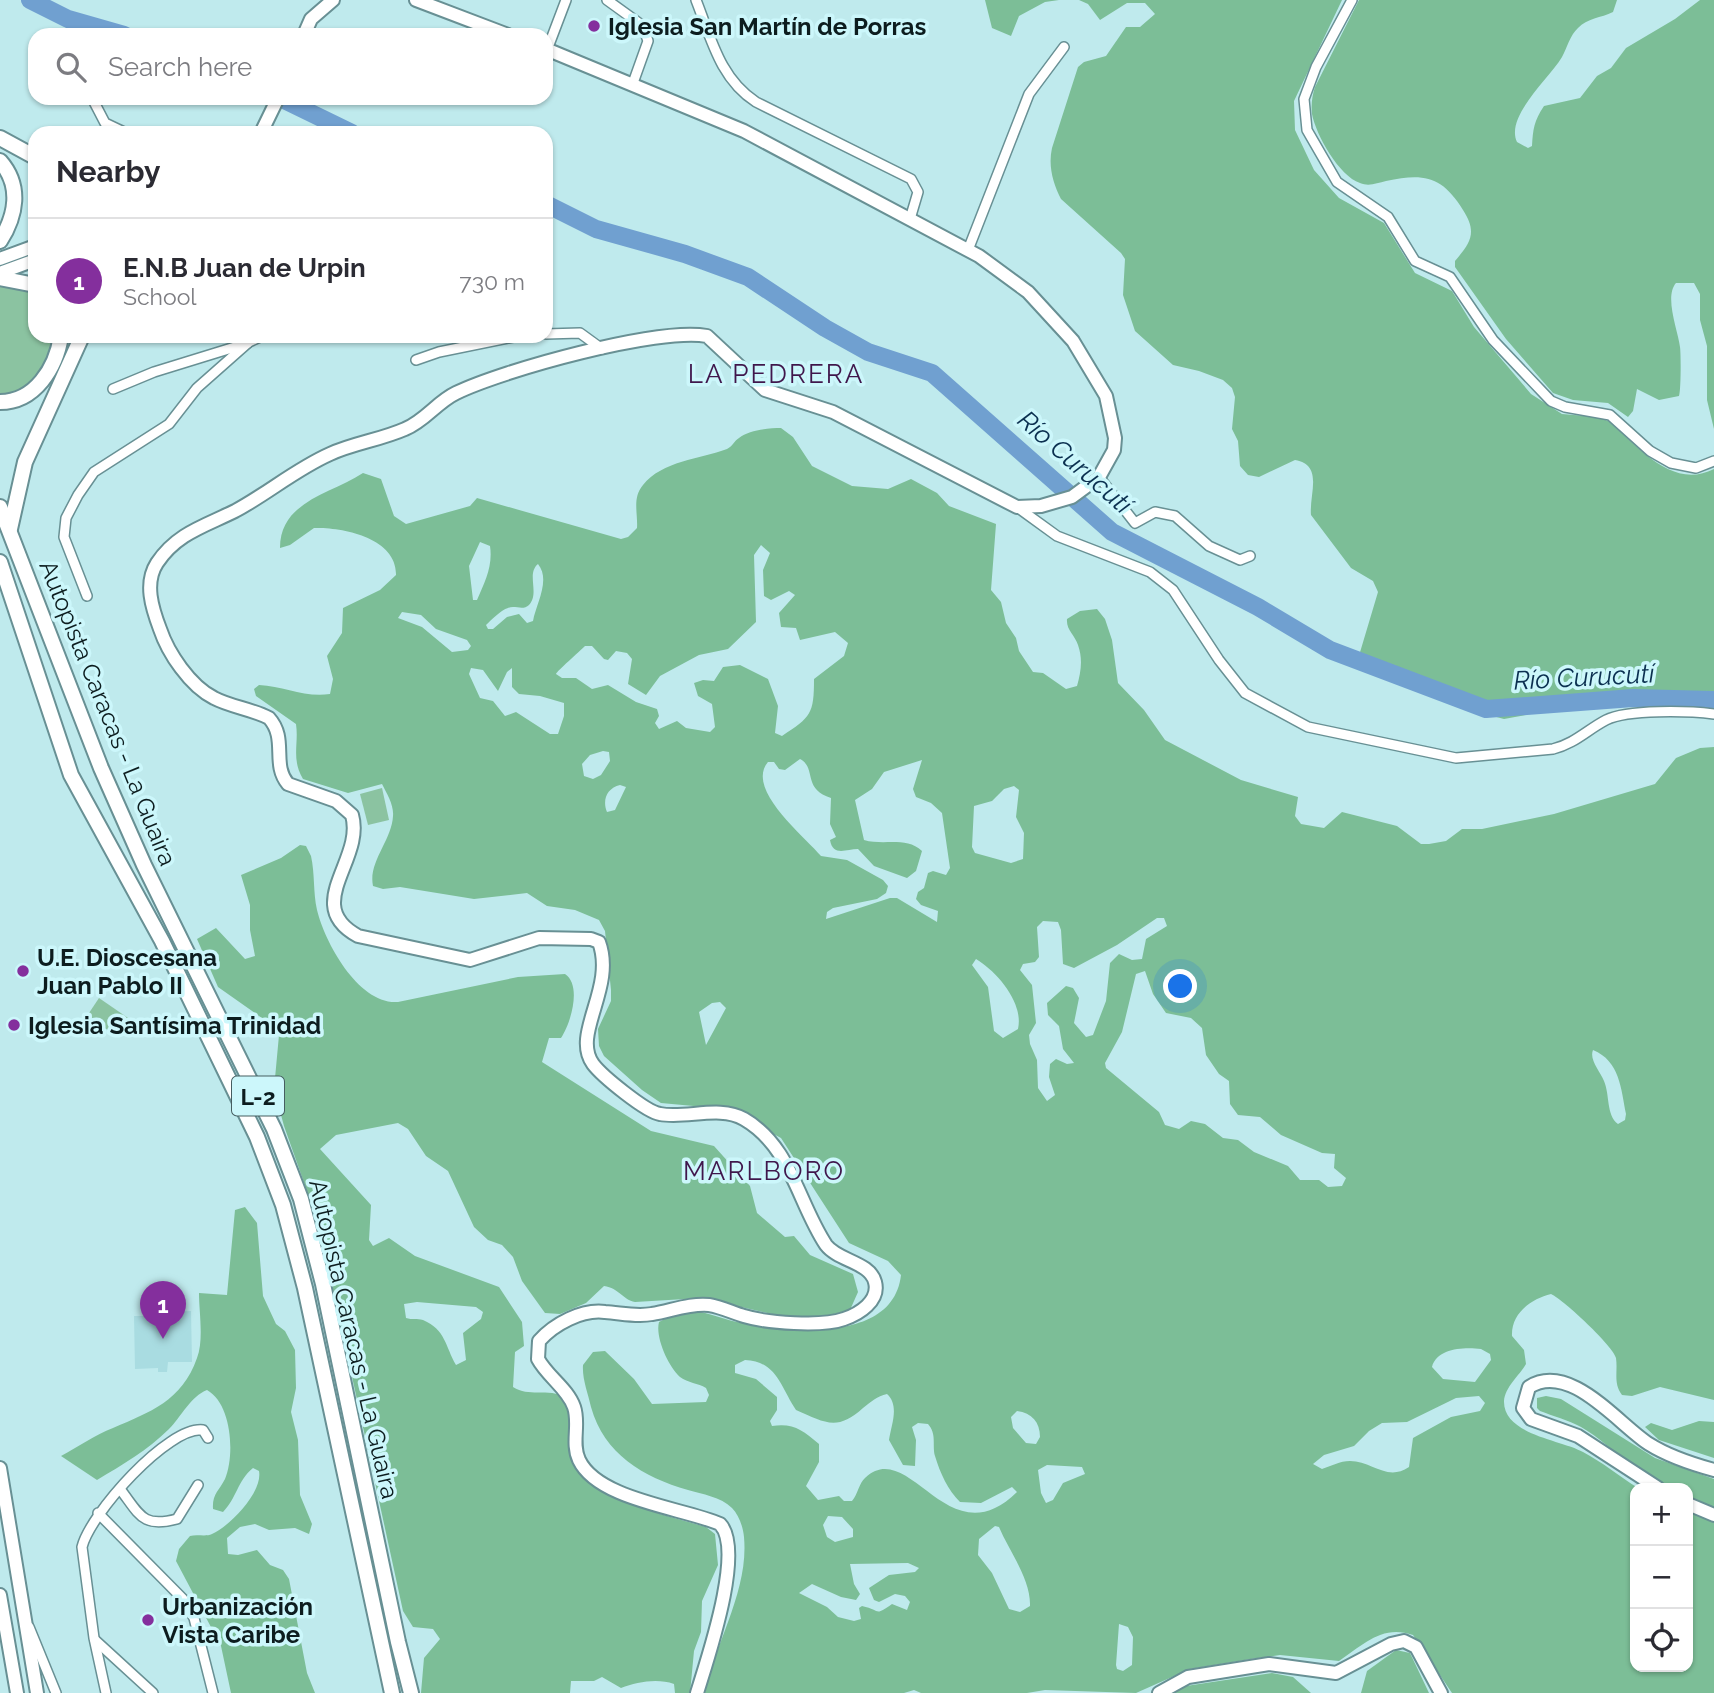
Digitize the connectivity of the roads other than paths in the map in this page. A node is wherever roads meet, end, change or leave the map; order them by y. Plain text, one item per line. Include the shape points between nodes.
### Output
1 (416, 0) edge
2 (566, 0) edge
3 (607, 0) edge
4 (696, 0) edge
5 (1352, 0) edge
6 (326, 3) edge
7 (430, 3) edge
8 (307, 28) edge
9 (314, 28) edge
10 (491, 28) edge
11 (553, 32) edge
12 (1064, 47) dead end
13 (553, 52) edge
14 (633, 83) junction
15 (96, 105) edge
16 (276, 105) edge
17 (283, 105) edge
18 (111, 126) edge
19 (268, 126) edge
20 (270, 126) edge
21 (0, 138) edge
22 (28, 153) edge
23 (0, 162) edge
24 (910, 219) junction
25 (0, 242) edge
26 (28, 249) edge
27 (968, 250) junction
28 (0, 259) edge
29 (28, 263) edge
30 (0, 273) edge
31 (0, 278) edge
32 (28, 284) edge
33 (553, 334) edge
34 (58, 343) edge
35 (79, 343) edge
36 (246, 343) edge
37 (248, 343) edge
38 (483, 343) edge
39 (602, 349) junction
40 (416, 360) dead end
41 (113, 389) dead end
42 (0, 402) edge
43 (1714, 461) edge
44 (1099, 477) junction
45 (0, 507) edge
46 (1017, 507) junction
47 (9, 530) junction
48 (1250, 556) dead end
49 (0, 562) edge
50 (0, 584) edge
51 (88, 596) dead end
52 (23, 627) junction
53 (1714, 714) edge
54 (208, 1438) dead end
55 (0, 1468) edge
56 (1714, 1470) edge
57 (1650, 1483) edge
58 (198, 1485) dead end
59 (121, 1489) junction
60 (1693, 1506) edge
61 (98, 1513) junction
62 (1714, 1515) edge
63 (0, 1595) edge
64 (21, 1607) junction
65 (94, 1638) junction
66 (18, 1693) edge
67 (37, 1693) edge
68 (57, 1693) edge
69 (106, 1693) edge
70 (153, 1693) edge
71 (213, 1693) edge
72 (392, 1693) edge
73 (411, 1693) edge
74 (697, 1693) edge
75 (1159, 1693) edge
76 (1441, 1693) edge

1 - 7 main road
2 - 11 street
3 - 14 street via 643,26 648,41
4 - 24 street via 717,56 741,90 911,179 918,192
5 - 43 street via 1304,99 1307,130 1337,182 1388,217 1415,261 1450,277 1493,340 1551,401 1610,415 1650,451 1671,463 1696,468
6 - 8 main road
6 - 9 main road
7 - 10 main road
12 - 27 street via 1029,94
13 - 14 main road
14 - 24 main road via 744,131
15 - 18 street
16 - 19 main road
17 - 20 main road
21 - 22 main road
23 - 25 main road via 15,198 12,219
24 - 27 main road
26 - 28 main road
27 - 44 main road via 1037,302 1073,341 1106,396 1115,438 1111,458
29 - 30 main road
31 - 32 main road
33 - 39 street via 580,334
34 - 42 main road via 42,382 23,398
35 - 47 main road via 25,462
36 - 41 street
37 - 51 street via 197,388 169,424 94,472 78,495 66,518 64,537
38 - 40 street
39 - 46 main road via 677,335 707,336 765,390 833,412
39 - 74 main road via 466,389 406,429 321,458 187,533 156,563 150,587 163,639 196,684 214,698 269,718 280,738 278,764 288,784 336,801 352,815 353,844 333,897 338,921 358,936 470,960 539,938 599,942 605,966 603,984 585,1041 593,1064 655,1113 729,1114 749,1122 782,1155 828,1247 875,1279 871,1302 839,1321 765,1320 706,1305 650,1315 595,1312 558,1326 539,1341 538,1359 574,1407 576,1449 589,1474 623,1493 720,1524 728,1535 730,1556
44 - 46 main road via 1066,500
44 - 48 street via 1135,523 1156,512 1175,516 1209,546 1240,561
45 - 47 main road, Autopista Caracas - La Guaira / L-2
46 - 53 street via 1057,536 1150,572 1173,590 1245,693 1308,727 1456,758 1561,747 1608,719 1681,710
47 - 73 main road, Autopista Caracas - La Guaira / L-2 via 101,768 292,1171 323,1284
49 - 52 main road, Autopista Caracas - La Guaira / L-2
50 - 52 main road
52 - 72 main road, Autopista Caracas - La Guaira / L-2 via 71,775 162,941 277,1187 305,1288
54 - 59 street via 203,1430 194,1429 181,1436
55 - 64 main road
56 - 57 main road via 1648,1443 1576,1387 1543,1381 1529,1387 1523,1408 1531,1419 1578,1436
58 - 59 street via 177,1519 158,1523 143,1518
59 - 61 street
60 - 62 main road
61 - 65 street via 82,1547
61 - 71 street via 183,1599 194,1618
63 - 66 main road
64 - 67 main road
64 - 68 street
65 - 69 street
65 - 70 street
75 - 76 main road via 1188,1677 1269,1664 1336,1673 1404,1641 1416,1647

